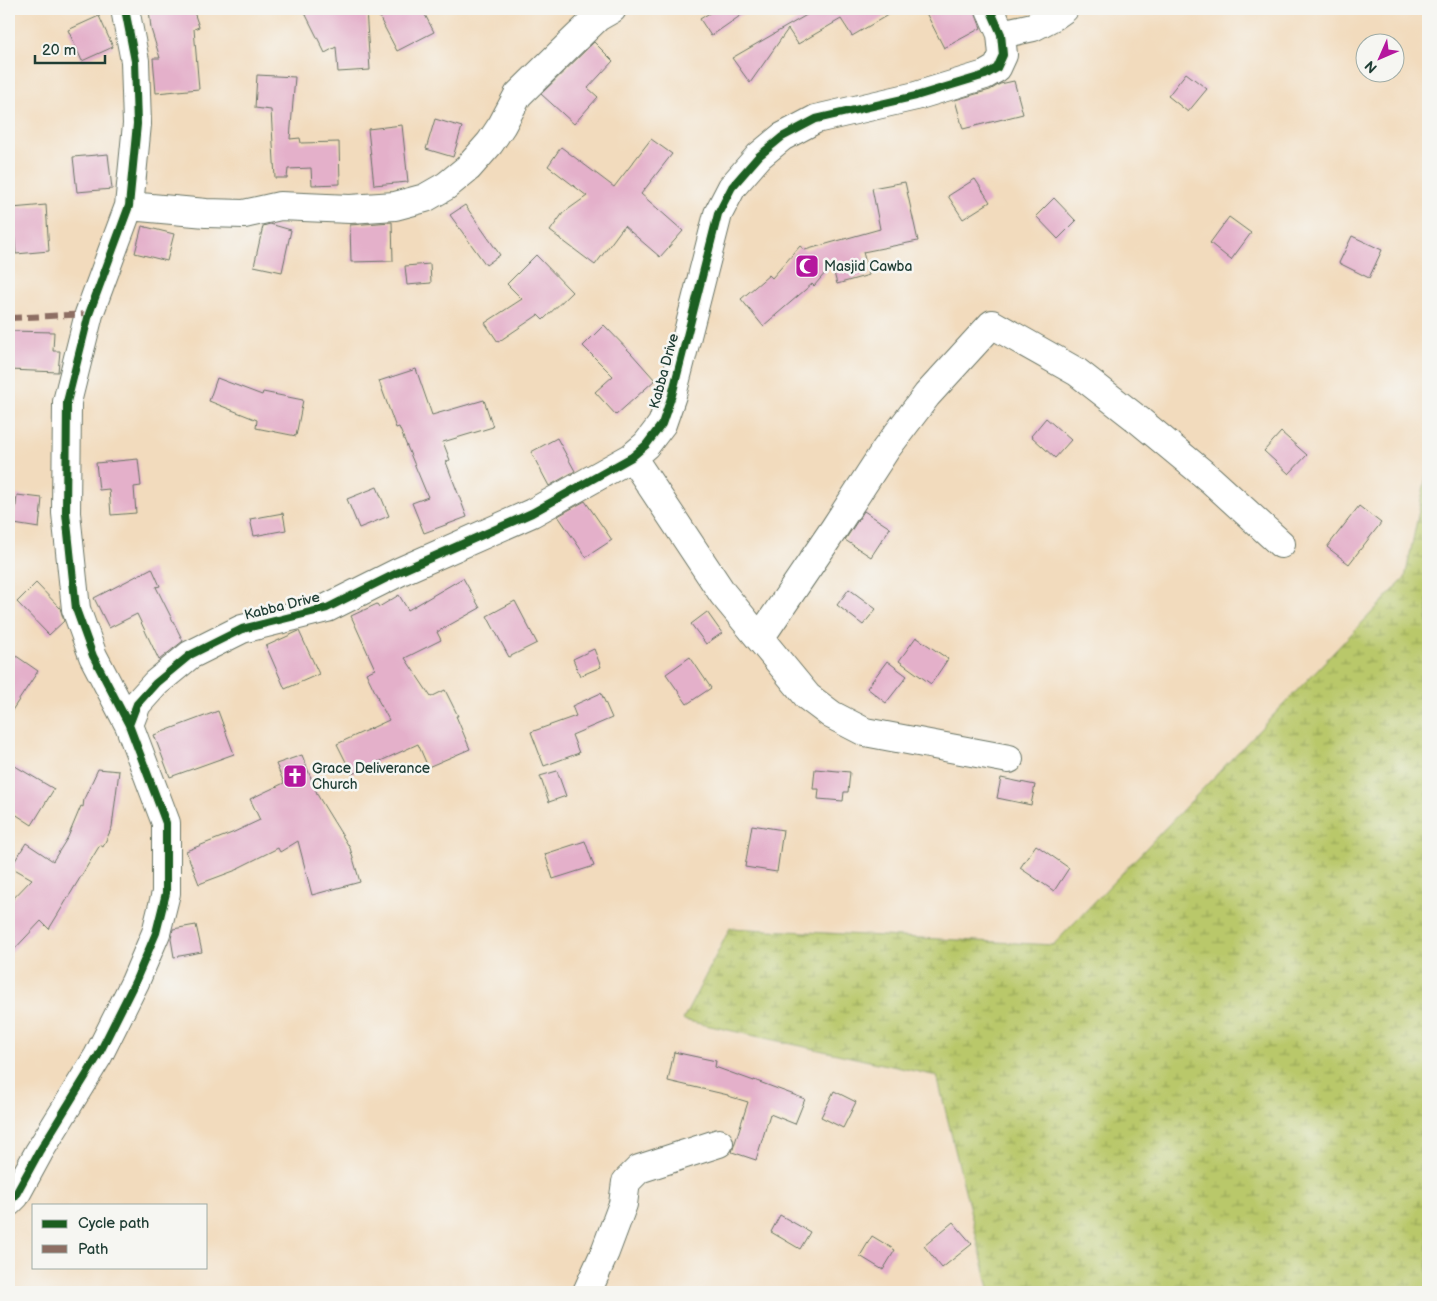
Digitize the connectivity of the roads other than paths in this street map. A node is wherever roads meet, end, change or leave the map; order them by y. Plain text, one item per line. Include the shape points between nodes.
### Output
1 (125, 9) edge
2 (612, 9) edge
3 (990, 9) edge
4 (1064, 9) edge
5 (1001, 34) junction
6 (129, 206) junction
7 (632, 457) junction
8 (1281, 544) dead end
9 (760, 638) junction
10 (129, 725) junction
11 (1010, 759) dead end
12 (719, 1144) dead end
13 (9, 1202) edge
14 (587, 1292) edge

1 - 6 street via 135,61 137,124
2 - 6 street via 598,17 518,95 490,143 468,168 425,198 395,206 350,209 280,206 244,214
3 - 5 street, Kabba Drive
4 - 5 street via 1033,27
5 - 7 street, Kabba Drive via 1003,55 997,68 916,96 816,119 782,137 759,156 732,186 718,214 662,424 646,446
6 - 10 street via 89,314 67,402 66,513 76,609 93,656
7 - 9 street via 723,594
7 - 10 street, Kabba Drive via 532,513 327,608 242,628 190,655 156,683 137,704
8 - 9 street via 1211,480 1077,372 992,324 927,395 886,449
9 - 11 street via 808,697 832,715 865,732
10 - 13 street via 166,823 166,894 156,933 98,1056
12 - 14 street via 639,1169 626,1182 624,1204

